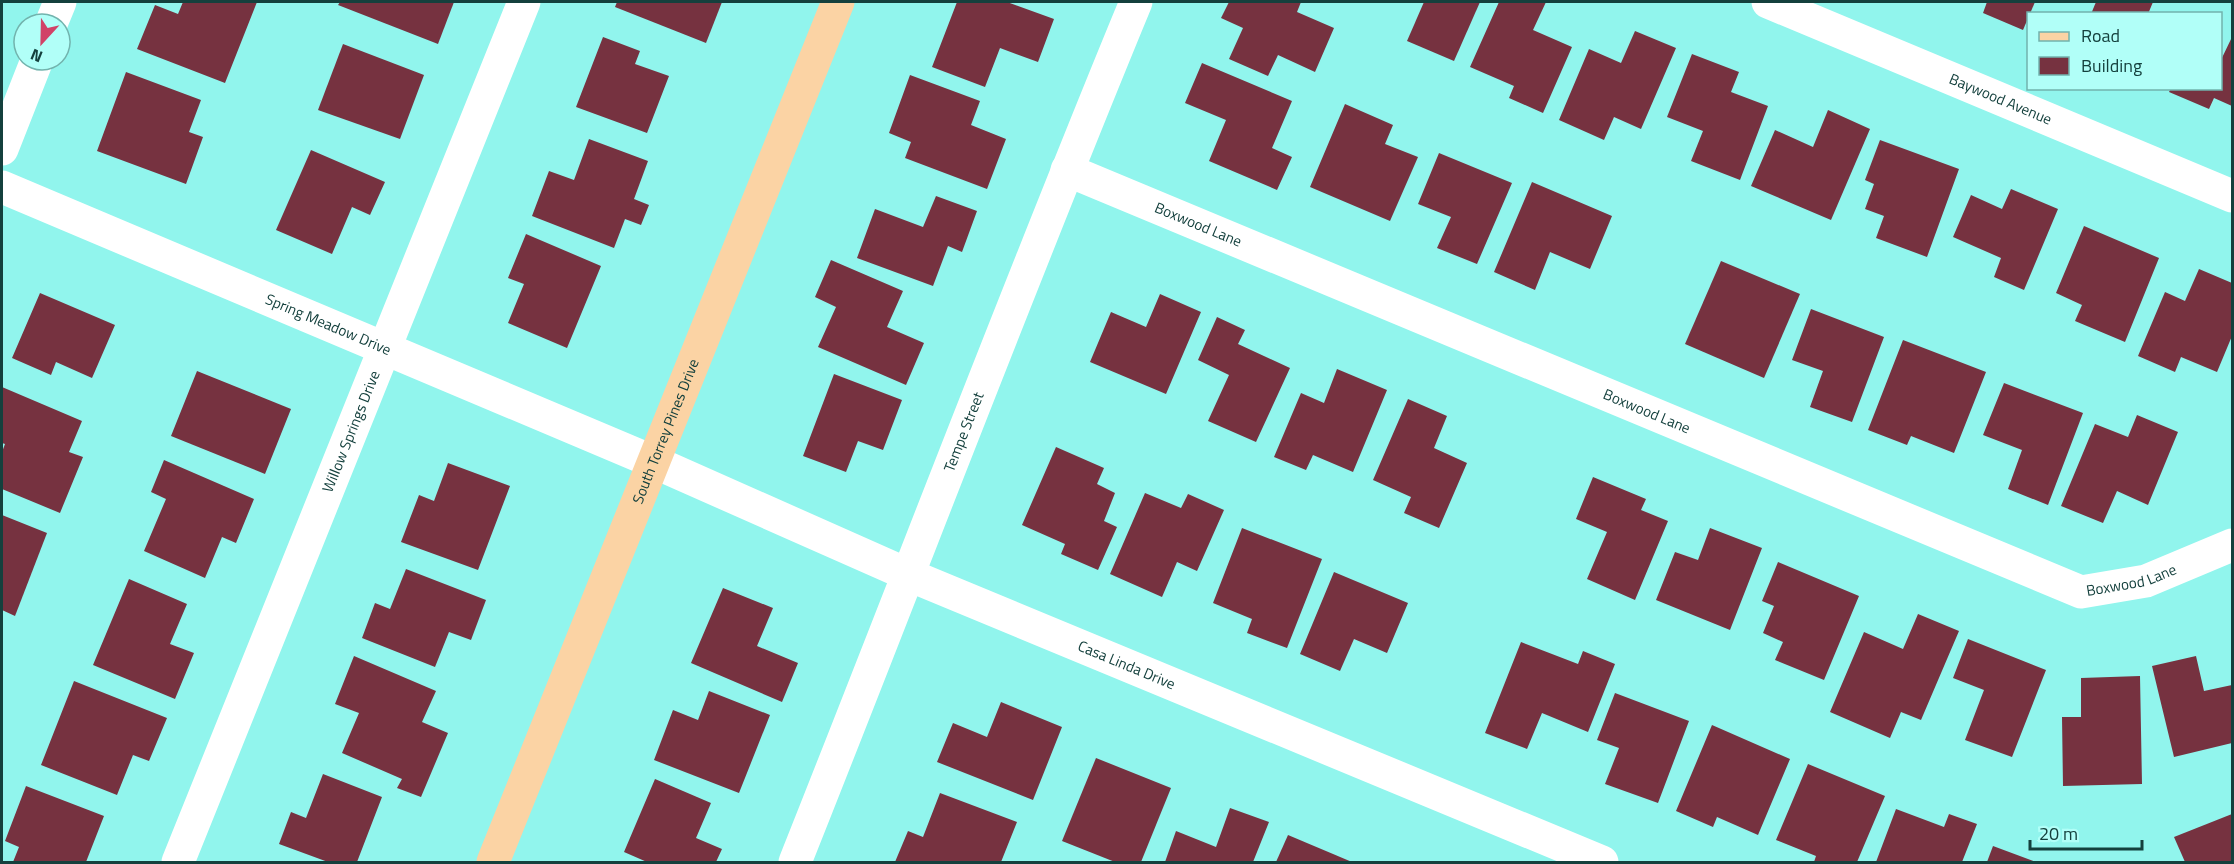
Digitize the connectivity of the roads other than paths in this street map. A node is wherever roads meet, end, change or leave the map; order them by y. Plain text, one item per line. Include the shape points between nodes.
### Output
1 (525, 2) edge
2 (838, 2) edge
3 (1136, 2) edge
4 (1768, 2) edge
5 (32, 72) edge
6 (2, 149) edge
7 (1067, 170) junction
8 (2, 187) edge
9 (2232, 196) edge
10 (385, 348) junction
11 (654, 462) junction
12 (2232, 545) edge
13 (909, 575) junction
14 (178, 862) edge
15 (493, 862) edge
16 (795, 862) edge
17 (1602, 862) edge

1 - 10 street, Willow Springs Drive
2 - 11 main road, South Torrey Pines Drive
3 - 7 street, Tempe Street
4 - 9 street, Baywood Avenue
5 - 6 street
7 - 12 street, Boxwood Lane via 2081,592 2146,581
7 - 13 street, Tempe Street
8 - 10 street, Spring Meadow Drive
10 - 11 street, Spring Meadow Drive
10 - 14 street, Willow Springs Drive
11 - 13 street, Casa Linda Drive
11 - 15 main road, South Torrey Pines Drive
13 - 16 street, Tempe Street
13 - 17 street, Casa Linda Drive

